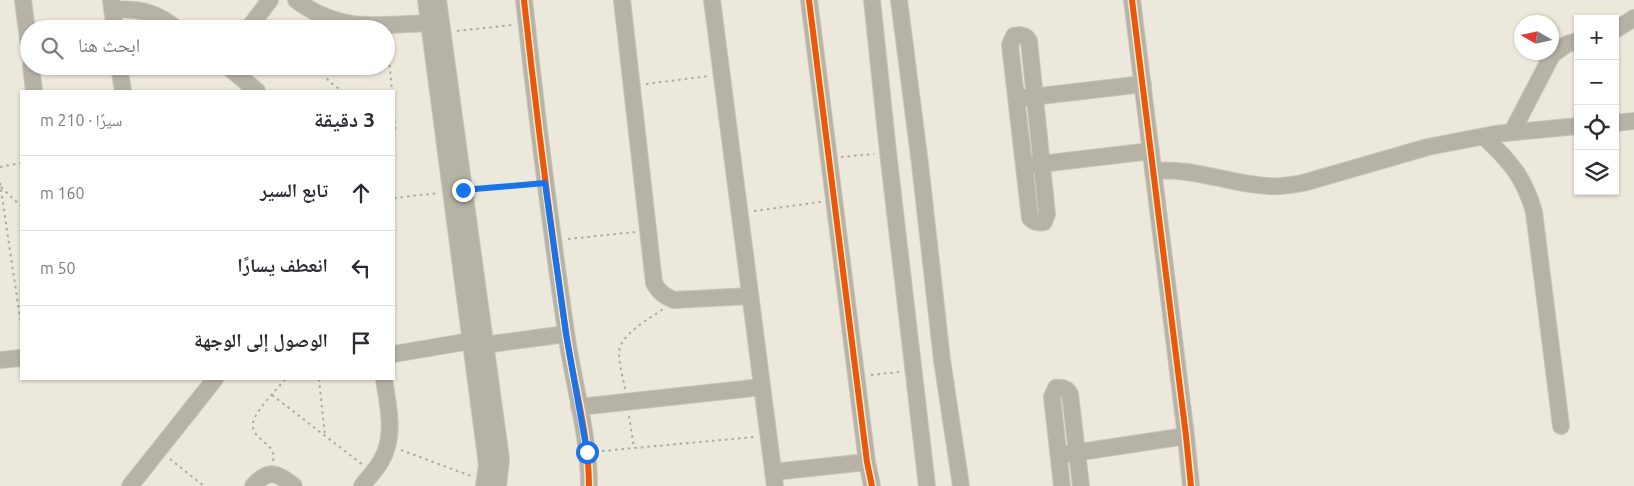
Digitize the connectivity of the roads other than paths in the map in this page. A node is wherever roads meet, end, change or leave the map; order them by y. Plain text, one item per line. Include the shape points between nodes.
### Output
1 (23, 0) edge
2 (270, 0) edge
3 (296, 0) edge
4 (426, 0) edge
5 (438, 0) edge
6 (524, 0) edge
7 (622, 0) edge
8 (712, 0) edge
9 (809, 0) edge
10 (872, 0) edge
11 (899, 0) edge
12 (1132, 0) edge
13 (112, 5) edge
14 (1634, 18) edge
15 (26, 20) edge
16 (114, 20) edge
17 (165, 20) edge
18 (255, 20) edge
19 (332, 20) edge
20 (395, 26) edge
21 (1619, 27) edge
22 (435, 28) junction
23 (1574, 42) edge
24 (32, 75) edge
25 (120, 75) edge
26 (238, 75) edge
27 (1143, 84) junction
28 (34, 90) edge
29 (123, 90) edge
30 (256, 90) edge
31 (1034, 97) junction
32 (1016, 99) junction
33 (1634, 121) edge
34 (1619, 123) edge
35 (1574, 126) edge
36 (1512, 132) junction
37 (1484, 137) junction
38 (1151, 151) junction
39 (1042, 164) junction
40 (1024, 166) junction
41 (1153, 171) junction
42 (750, 296) junction
43 (566, 334) junction
44 (477, 343) junction
45 (395, 354) edge
46 (20, 358) edge
47 (0, 360) edge
48 (213, 380) edge
49 (384, 380) edge
50 (762, 388) junction
51 (579, 408) junction
52 (1561, 426) dead end
53 (1186, 436) junction
54 (1077, 452) junction
55 (1059, 455) junction
56 (867, 462) junction
57 (774, 479) edge
58 (489, 484) edge
59 (130, 486) edge
60 (253, 486) edge
61 (294, 486) edge
62 (362, 486) edge
63 (589, 486) edge
64 (872, 486) edge
65 (927, 486) edge
66 (961, 486) edge
67 (1062, 486) edge
68 (1081, 486) edge
69 (1191, 486) edge

1 - 15 street
2 - 18 street
3 - 19 street
4 - 22 street
5 - 22 street
6 - 43 street
7 - 42 street via 654,283 666,297 674,300
8 - 42 street
9 - 56 street
10 - 65 street
11 - 66 street via 942,360
12 - 27 street
13 - 16 street
13 - 17 street via 151,13
14 - 21 street
20 - 22 street
22 - 44 street
23 - 36 street via 1552,55
24 - 28 street
25 - 29 street
26 - 30 street
27 - 31 street
27 - 38 street
31 - 32 street
31 - 32 street via 1029,42 1020,35 1014,36 1010,45
31 - 39 street
32 - 40 street
33 - 34 street
35 - 36 street
36 - 37 street
37 - 41 street via 1428,147 1289,186 1268,186 1185,171
37 - 52 street via 1506,158 1529,193
38 - 39 street
38 - 41 street
39 - 40 street
39 - 40 street via 1047,214 1044,222 1039,223 1030,218
41 - 53 street
42 - 50 street
43 - 44 street
43 - 51 street
44 - 45 street
44 - 58 street
46 - 47 street
48 - 59 street
49 - 62 street via 390,428 388,445 382,460
50 - 51 street
50 - 57 street
51 - 63 street
53 - 54 street
53 - 69 street
54 - 55 street
54 - 55 street via 1070,394 1067,389 1056,388 1052,397
54 - 68 street
55 - 67 street
56 - 57 street
56 - 64 street
60 - 61 street via 269,474 279,475

